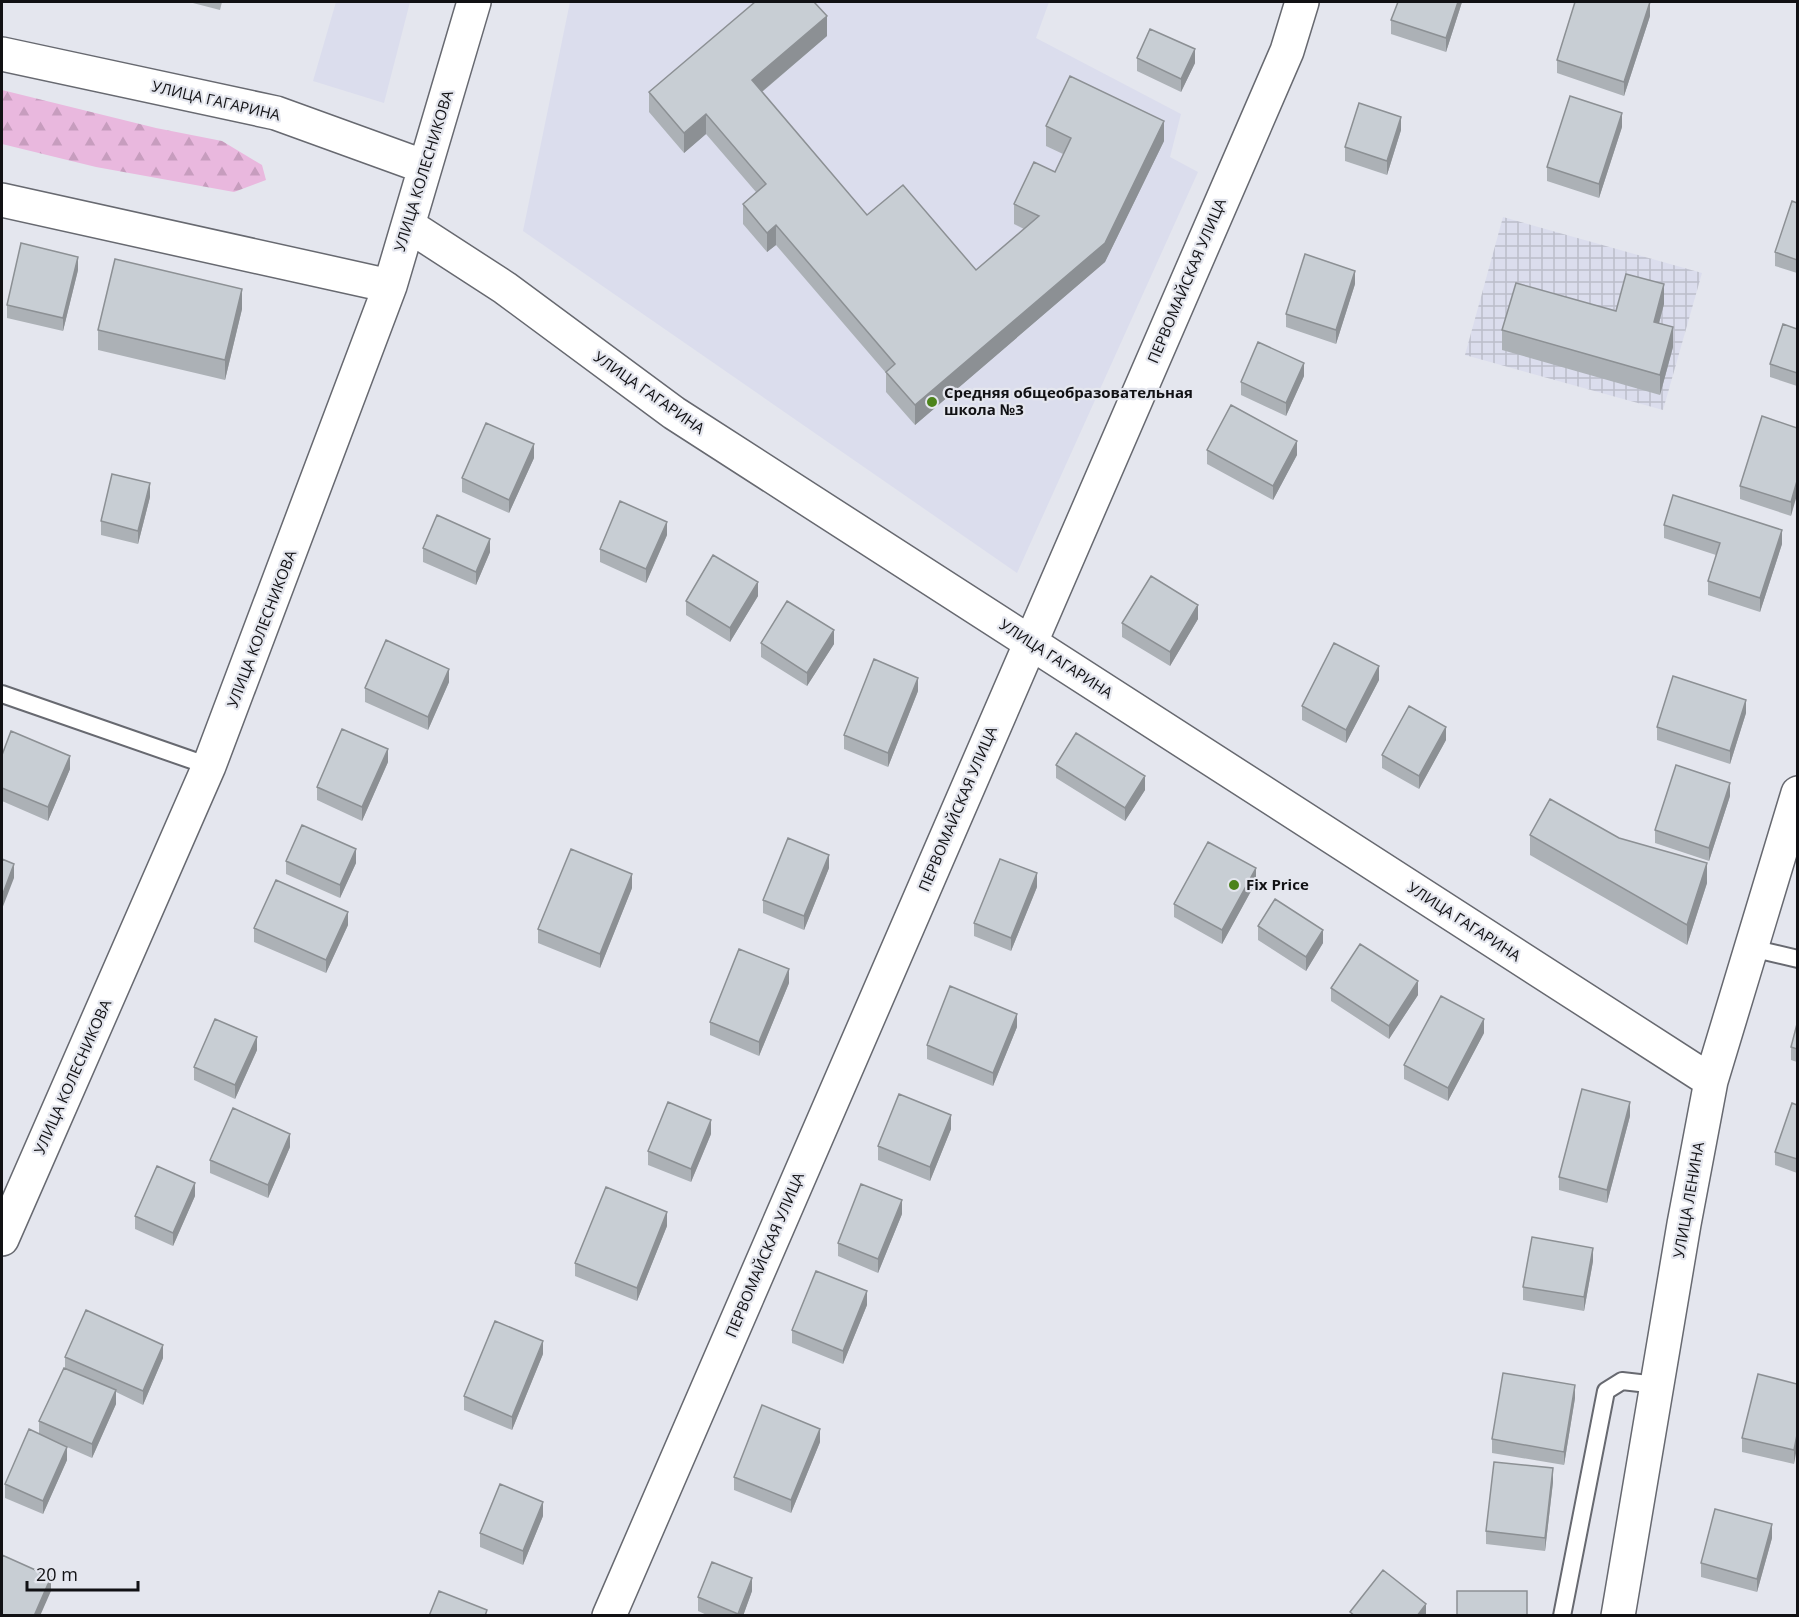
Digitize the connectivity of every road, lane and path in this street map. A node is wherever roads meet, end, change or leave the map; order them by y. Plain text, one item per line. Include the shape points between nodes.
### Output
1 (474, 2) edge
2 (1302, 2) edge
3 (2, 54) edge
4 (425, 167) junction
5 (2, 200) edge
6 (408, 225) junction
7 (390, 286) junction
8 (1030, 642) junction
9 (2, 694) edge
10 (209, 766) junction
11 (1797, 793) edge
12 (1751, 948) junction
13 (1797, 959) edge
14 (1711, 1081) junction
15 (2, 1239) edge
16 (1657, 1385) junction
17 (609, 1616) edge
18 (1562, 1616) edge
19 (1618, 1616) edge

1 - 4 street, УЛИЦА КОЛЕСНИКОВА
2 - 8 street, ПЕРВОМАЙСКАЯ УЛИЦА via 1287,51
3 - 4 street, УЛИЦА ГАГАРИНА via 276,113
4 - 6 street, УЛИЦА КОЛЕСНИКОВА
5 - 7 street
6 - 7 street, УЛИЦА КОЛЕСНИКОВА
6 - 8 street, УЛИЦА ГАГАРИНА via 505,288 674,413
7 - 10 street, УЛИЦА КОЛЕСНИКОВА
8 - 14 street, УЛИЦА ГАГАРИНА
8 - 17 street, ПЕРВОМАЙСКАЯ УЛИЦА
9 - 10 lane
10 - 15 street, УЛИЦА КОЛЕСНИКОВА
11 - 12 street, УЛИЦА ЛЕНИНА
12 - 13 lane
12 - 14 street, УЛИЦА ЛЕНИНА
14 - 16 street, УЛИЦА ЛЕНИНА
16 - 18 lane via 1622,1381 1606,1391
16 - 19 street, УЛИЦА ЛЕНИНА

